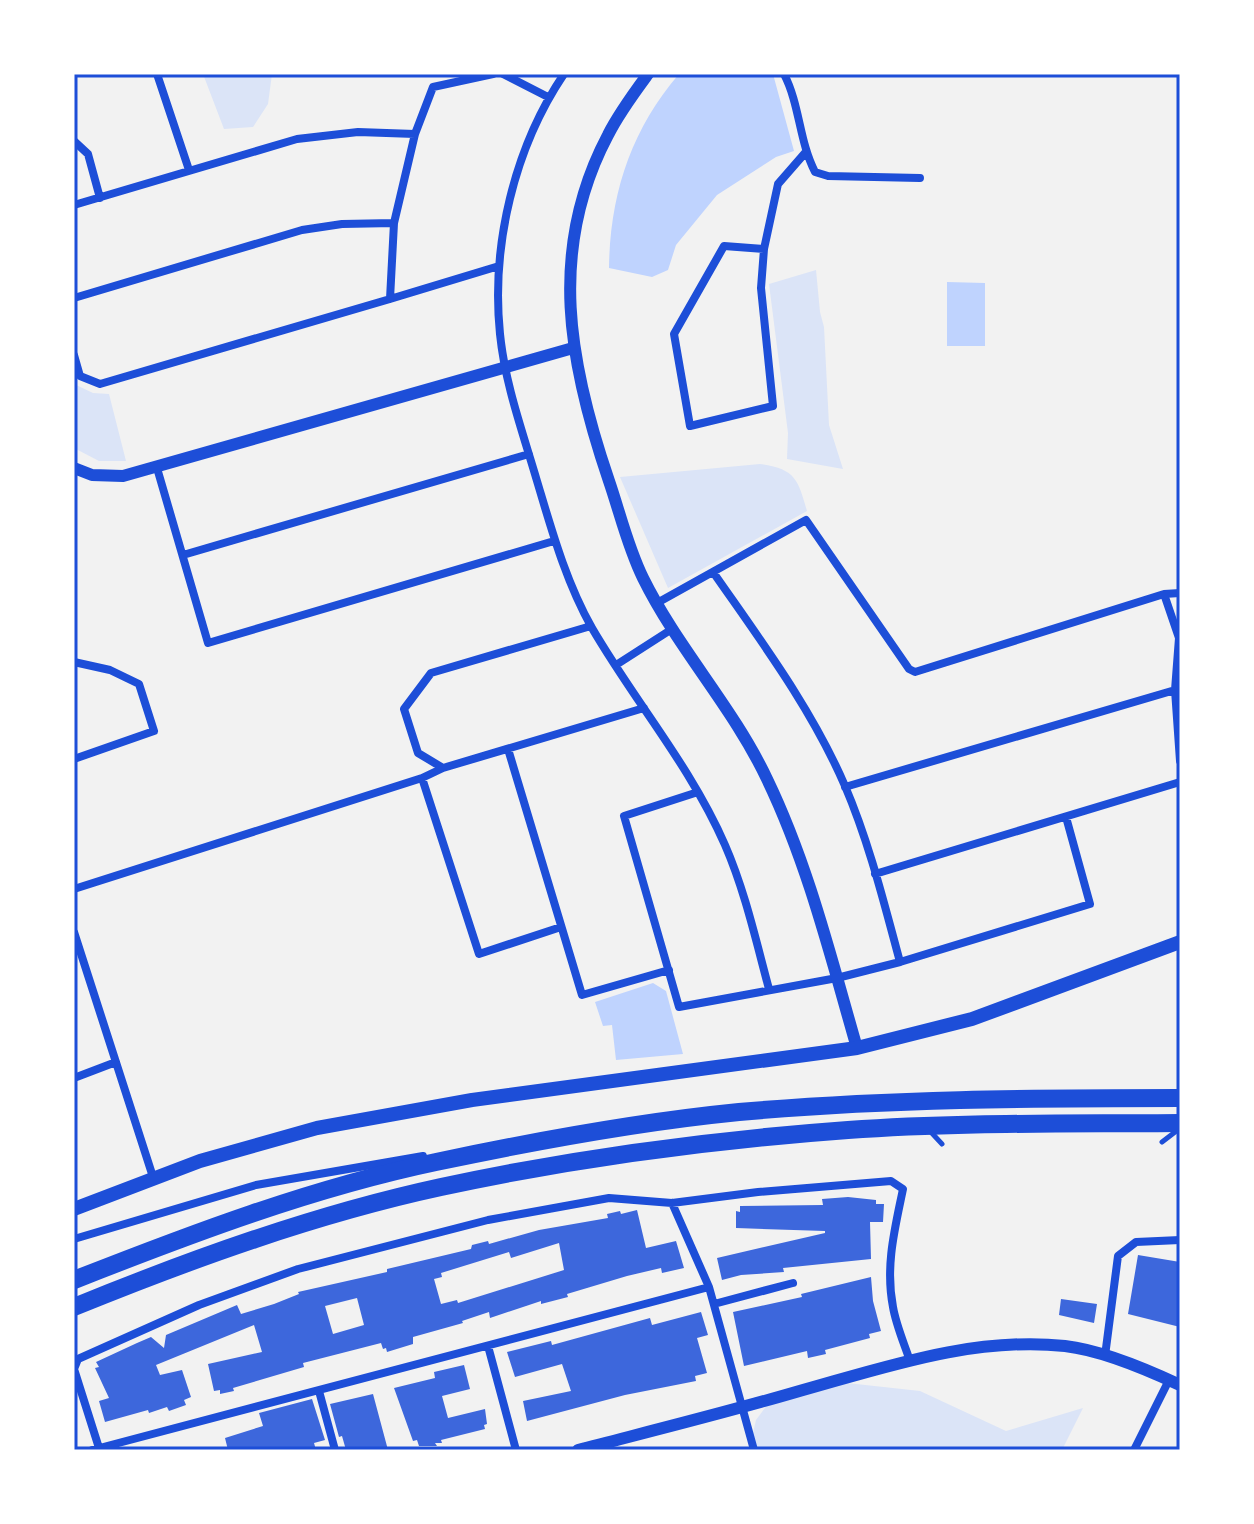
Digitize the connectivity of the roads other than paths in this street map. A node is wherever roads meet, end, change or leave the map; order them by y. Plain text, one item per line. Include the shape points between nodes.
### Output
1 (157, 74) edge
2 (493, 74) edge
3 (503, 74) edge
4 (564, 74) edge
5 (648, 74) edge
6 (784, 74) edge
7 (548, 97) junction
8 (415, 134) junction
9 (74, 141) edge
10 (805, 153) junction
11 (189, 170) junction
12 (920, 178) dead end
13 (100, 198) junction
14 (74, 205) edge
15 (394, 223) junction
16 (764, 249) junction
17 (499, 266) junction
18 (74, 298) edge
19 (390, 299) junction
20 (573, 348) junction
21 (74, 355) edge
22 (505, 366) junction
23 (529, 454) junction
24 (74, 468) edge
25 (157, 468) junction
26 (554, 541) junction
27 (183, 555) junction
28 (713, 572) junction
29 (1180, 593) edge
30 (1164, 594) junction
31 (657, 603) junction
32 (591, 626) junction
33 (672, 629) junction
34 (74, 662) edge
35 (616, 665) junction
36 (1175, 690) junction
37 (644, 708) junction
38 (508, 749) junction
39 (74, 759) edge
40 (1180, 761) edge
41 (443, 768) junction
42 (422, 778) junction
43 (1180, 782) edge
44 (845, 787) junction
45 (698, 792) junction
46 (1066, 817) junction
47 (875, 874) junction
48 (74, 889) edge
49 (561, 927) junction
50 (74, 932) edge
51 (1180, 942) edge
52 (78, 951) edge
53 (900, 962) junction
54 (669, 970) junction
55 (837, 978) junction
56 (769, 989) junction
57 (857, 1048) junction
58 (116, 1062) junction
59 (74, 1078) edge
60 (1180, 1098) edge
61 (925, 1126) junction
62 (1180, 1126) edge
63 (1162, 1142) dead end
64 (532, 1144) junction
65 (942, 1144) dead end
66 (153, 1177) junction
67 (672, 1203) junction
68 (74, 1209) edge
69 (74, 1239) edge
70 (1180, 1240) edge
71 (74, 1280) edge
72 (793, 1283) dead end
73 (709, 1287) junction
74 (714, 1304) junction
75 (74, 1307) edge
76 (488, 1346) junction
77 (1105, 1356) junction
78 (910, 1361) junction
79 (1174, 1383) edge
80 (319, 1391) junction
81 (743, 1407) junction
82 (95, 1449) edge
83 (335, 1450) edge
84 (516, 1450) edge
85 (578, 1450) edge
86 (754, 1450) edge
87 (1134, 1450) edge

1 - 11 street
2 - 8 street via 433,87
3 - 7 street
4 - 7 street
5 - 20 street via 607,135 581,209 568,298
6 - 10 street
7 - 17 street via 513,186
8 - 11 street via 358,132 297,139
8 - 15 street
9 - 13 street via 88,154
10 - 12 street via 815,172 828,176
10 - 16 street via 778,184
11 - 13 street
13 - 14 street
15 - 18 street via 302,230
15 - 19 street
16 - 16 street via 724,246 674,334 690,426 773,406 761,288
17 - 19 street
17 - 22 street
19 - 21 street via 100,384 80,376
20 - 22 street
20 - 31 street via 600,456 642,576
22 - 23 street
22 - 25 street
23 - 26 street
23 - 27 street
24 - 25 street via 108,477
25 - 27 street
26 - 27 street via 208,643
26 - 32 street
28 - 30 street via 806,520 915,672
28 - 31 street
28 - 44 street via 812,721
29 - 30 street
30 - 36 street via 1179,638
31 - 33 street
32 - 35 street
32 - 41 street via 431,673 404,709 418,753
33 - 35 street
33 - 55 street via 766,776 799,857
34 - 39 street via 139,684 154,731
35 - 37 street
36 - 40 street
36 - 44 street
37 - 38 street
37 - 45 street
38 - 41 street
38 - 49 street
41 - 42 street
42 - 48 street
42 - 49 street via 479,954
43 - 46 street
44 - 47 street
45 - 54 street via 624,816
45 - 56 street via 726,845
46 - 47 street
46 - 53 street via 1090,904
47 - 53 street
49 - 54 street via 582,995
50 - 52 street
51 - 57 main road via 972,1019
52 - 58 street
53 - 55 street
54 - 56 street via 679,1007
55 - 56 street
55 - 57 street
57 - 66 main road via 399,1112 317,1128
58 - 59 street
58 - 66 street
60 - 64 highway via 956,1101 739,1112
61 - 62 highway
61 - 65 lane
61 - 75 highway via 644,1151 438,1188 226,1250
62 - 63 lane
64 - 69 street via 256,1185
64 - 71 highway via 323,1192
66 - 68 main road
67 - 73 street
67 - 78 street via 891,1181 903,1189 889,1286
67 - 82 street via 609,1198 488,1220 298,1269 199,1305 78,1359 74,1369
70 - 77 street via 1136,1242 1118,1256
72 - 74 street
73 - 74 street
73 - 76 street
74 - 81 street
76 - 80 street
76 - 84 street
77 - 78 street via 1038,1344
77 - 79 street
78 - 81 street
79 - 87 street
80 - 82 street
80 - 83 street
81 - 85 street
81 - 86 street

